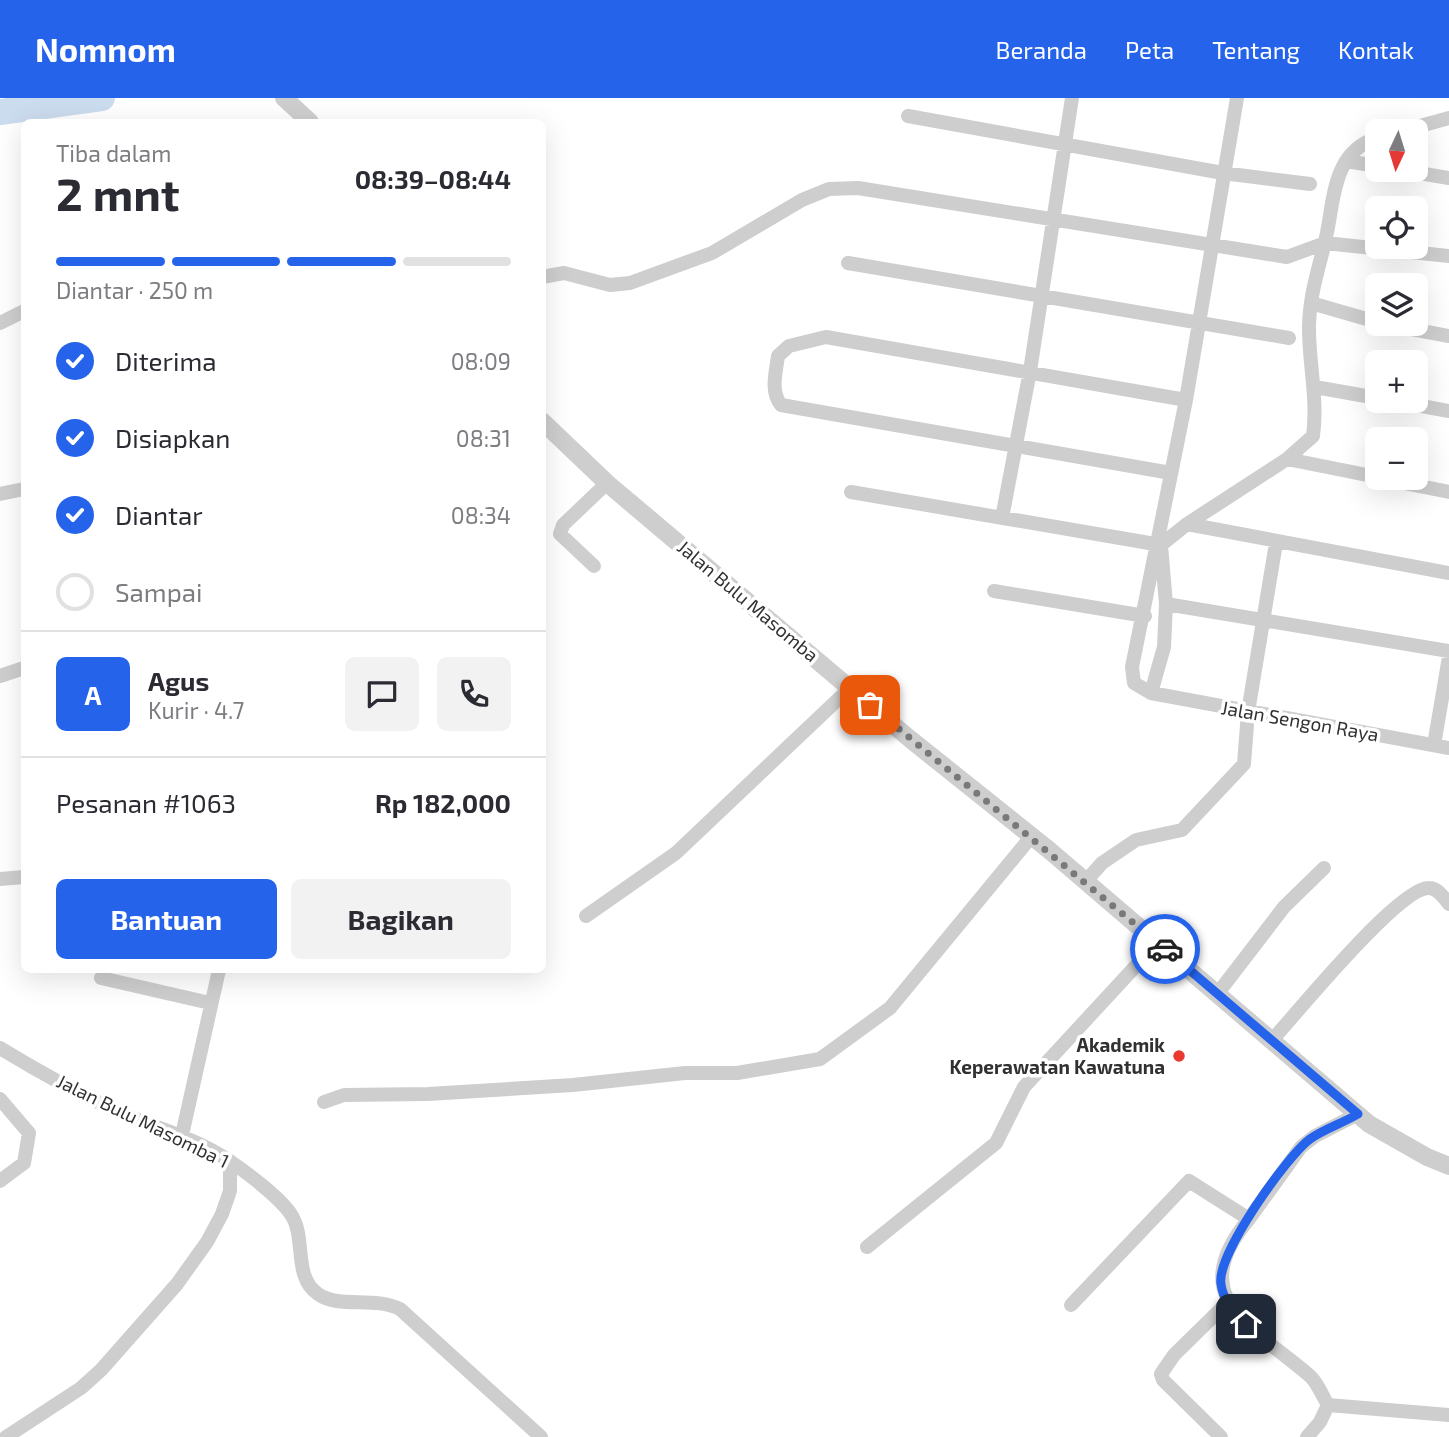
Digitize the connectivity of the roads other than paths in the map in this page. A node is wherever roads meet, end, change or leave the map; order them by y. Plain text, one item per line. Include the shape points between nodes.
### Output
1 (284, 98) edge
2 (1072, 98) edge
3 (1236, 98) edge
4 (908, 116) dead end
5 (1449, 118) edge
6 (307, 119) edge
7 (1428, 124) edge
8 (1365, 142) edge
9 (1065, 144) junction
10 (1346, 161) junction
11 (1365, 164) edge
12 (1223, 173) junction
13 (1428, 174) edge
14 (1449, 177) edge
15 (1310, 184) dead end
16 (1054, 219) junction
17 (1325, 243) junction
18 (1210, 246) junction
19 (1449, 256) edge
20 (848, 263) dead end
21 (546, 276) edge
22 (1040, 297) junction
23 (1311, 303) junction
24 (21, 312) edge
25 (1365, 319) edge
26 (0, 323) edge
27 (1199, 323) junction
28 (1428, 332) edge
29 (1449, 336) edge
30 (1289, 338) dead end
31 (1030, 371) junction
32 (1315, 387) junction
33 (1365, 396) edge
34 (1186, 400) junction
35 (1428, 407) edge
36 (1449, 411) edge
37 (546, 428) edge
38 (1015, 445) junction
39 (1287, 459) junction
40 (1171, 474) junction
41 (1365, 475) edge
42 (607, 482) junction
43 (1428, 488) edge
44 (21, 490) edge
45 (851, 492) dead end
46 (1449, 492) edge
47 (0, 494) edge
48 (1002, 517) junction
49 (1187, 524) junction
50 (1276, 543) junction
51 (1155, 544) junction
52 (594, 566) dead end
53 (1449, 573) edge
54 (994, 591) dead end
55 (1166, 604) junction
56 (1145, 616) junction
57 (1262, 618) junction
58 (1449, 651) edge
59 (1449, 657) edge
60 (21, 669) edge
61 (0, 676) edge
62 (850, 688) junction
63 (1151, 694) junction
64 (1248, 712) junction
65 (1442, 746) edge
66 (1031, 837) junction
67 (1324, 868) dead end
68 (21, 877) edge
69 (0, 878) edge
70 (1085, 882) junction
71 (1449, 904) edge
72 (586, 916) dead end
73 (1157, 943) junction
74 (218, 973) edge
75 (101, 978) dead end
76 (1218, 993) junction
77 (210, 1003) junction
78 (1273, 1040) junction
79 (0, 1048) edge
80 (0, 1099) edge
81 (324, 1102) dead end
82 (1358, 1114) junction
83 (182, 1135) junction
84 (230, 1161) junction
85 (1449, 1166) edge
86 (7, 1170) edge
87 (0, 1181) edge
88 (1249, 1219) junction
89 (867, 1247) dead end
90 (1227, 1303) junction
91 (1071, 1305) dead end
92 (1328, 1405) junction
93 (1449, 1415) edge
94 (6, 1437) edge
95 (541, 1437) edge
96 (1221, 1437) edge
97 (1307, 1437) edge

1 - 6 street
2 - 9 street
3 - 12 street
4 - 9 street
5 - 7 street
8 - 10 street
9 - 12 street
9 - 16 street
10 - 11 street
10 - 17 street via 1330,206
12 - 15 street
12 - 18 street
13 - 14 street
16 - 18 street
16 - 21 street via 858,188 829,189 712,253 630,283 610,285 564,274
16 - 22 street
17 - 18 street via 1287,257
17 - 19 street
17 - 23 street via 1313,279
18 - 27 street
20 - 22 street
22 - 27 street
22 - 31 street
23 - 25 street
23 - 32 street
24 - 26 street
27 - 30 street
27 - 34 street
28 - 29 street
31 - 34 street
31 - 38 street
31 - 38 street via 826,337 789,346 778,356 774,387 780,405
32 - 33 street
32 - 39 street via 1313,436
34 - 40 street
35 - 36 street
37 - 42 street, Jalan Bulu Masomba
38 - 40 street
38 - 48 street
39 - 41 street
39 - 49 street
40 - 51 street
42 - 52 street via 563,524 560,534
42 - 62 street, Jalan Bulu Masomba
43 - 46 street
44 - 47 street
45 - 48 street
48 - 51 street
49 - 50 street
49 - 55 street via 1161,545
50 - 53 street
50 - 57 street
51 - 56 street
54 - 56 street
55 - 57 street
55 - 63 street via 1164,647
56 - 63 street via 1132,675 1134,683
57 - 58 street
57 - 64 street
59 - 65 street
60 - 61 street
62 - 66 street, Jalan Bulu Masomba
62 - 72 street via 676,853
63 - 64 street, Jalan Sengon Raya
64 - 65 street, Jalan Sengon Raya
64 - 70 street via 1244,764 1231,779 1182,830 1136,840 1101,863
66 - 70 street, Jalan Bulu Masomba
66 - 81 street via 890,1008 820,1059 737,1073 344,1095
67 - 76 street via 1284,907
68 - 69 street
70 - 73 street, Jalan Bulu Masomba
71 - 78 street via 1429,888 1403,904 1371,929
73 - 76 street, Jalan Bulu Masomba
73 - 89 street via 1024,1087 996,1143
74 - 77 street
75 - 77 street
76 - 78 street, Jalan Bulu Masomba
77 - 83 street
78 - 82 street, Jalan Bulu Masomba
79 - 83 street, Jalan Bulu Masomba 1 via 114,1110
80 - 86 street via 29,1133 24,1163
82 - 85 street, Jalan Bulu Masomba via 1388,1136
82 - 88 street via 1307,1142
83 - 84 street, Jalan Bulu Masomba 1
84 - 94 street via 230,1191 222,1214 177,1284 81,1388
84 - 95 street, Jalan Bulu Masomba 1 via 292,1215 302,1268 318,1294 336,1301 385,1302 400,1309
86 - 87 street
88 - 90 street via 1222,1269 1220,1281
88 - 91 street via 1189,1181
90 - 92 street via 1312,1378
90 - 96 street via 1161,1372 1163,1380
92 - 93 street
92 - 97 street

